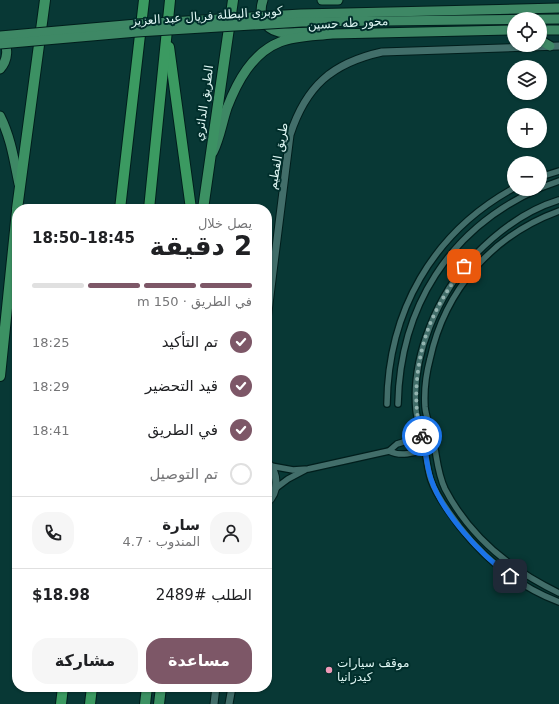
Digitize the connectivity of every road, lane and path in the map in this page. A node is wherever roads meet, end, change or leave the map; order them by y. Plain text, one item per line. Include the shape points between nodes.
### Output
1 (45, 0) edge
2 (144, 0) edge
3 (170, 0) edge
4 (233, 0) edge
5 (263, 0) edge
6 (322, 0) edge
7 (338, 0) edge
8 (559, 8) edge
9 (559, 19) edge
10 (167, 24) junction
11 (507, 30) edge
12 (547, 30) edge
13 (559, 30) edge
14 (0, 33) edge
15 (332, 34) junction
16 (0, 36) edge
17 (0, 44) edge
18 (554, 46) edge
19 (0, 69) edge
20 (0, 116) edge
21 (209, 163) junction
22 (559, 170) edge
23 (547, 174) edge
24 (559, 181) edge
25 (547, 186) edge
26 (19, 187) junction
27 (507, 192) edge
28 (524, 196) edge
29 (559, 200) edge
30 (18, 204) edge
31 (121, 204) edge
32 (149, 204) edge
33 (190, 204) edge
34 (204, 204) edge
35 (559, 211) edge
36 (502, 230) junction
37 (507, 238) junction
38 (12, 259) edge
39 (272, 280) edge
40 (446, 294) junction
41 (452, 298) junction
42 (0, 376) edge
43 (417, 389) junction
44 (426, 390) junction
45 (387, 404) dead end
46 (398, 404) dead end
47 (423, 436) junction
48 (425, 450) junction
49 (389, 451) junction
50 (272, 465) edge
51 (272, 468) edge
52 (308, 469) junction
53 (276, 488) junction
54 (272, 497) edge
55 (473, 531) junction
56 (467, 537) junction
57 (559, 592) edge
58 (559, 602) edge
59 (62, 692) edge
60 (91, 692) edge
61 (146, 692) edge
62 (160, 692) edge
63 (215, 692) edge
64 (231, 692) edge
65 (61, 704) edge
66 (90, 704) edge
67 (145, 704) edge
68 (159, 704) edge
69 (214, 704) edge
70 (229, 704) edge

1 - 26 highway
2 - 31 highway
3 - 10 highway
4 - 21 highway, الطريق الدائري
5 - 15 main road via 261,15 264,22 273,30 287,33
6 - 7 main road
8 - 16 main road, كوبرى البطلة فريال عبد العزيز, bridge via 302,14
9 - 17 main road, كوبرى البطلة فريال عبد العزيز, bridge via 302,22 137,32
10 - 32 highway
10 - 33 highway
11 - 15 main road, محور طه حسين
12 - 13 main road
14 - 19 main road via 7,53
15 - 21 main road, محور طه حسين via 281,42 256,58 234,91
18 - 39 street, طريق الفطيم via 382,52 346,63 330,73 316,86 302,106 290,135
20 - 26 main road via 12,146
21 - 34 highway, الطريق الدائري
22 - 23 street
24 - 25 street
26 - 30 highway
27 - 45 street via 464,224 438,252 418,283 404,310 395,336 388,376
28 - 46 street via 478,227 449,257 433,279 414,317 405,345
29 - 36 street via 533,211
35 - 37 street via 530,223
36 - 37 street
36 - 40 street via 464,266
37 - 41 street via 475,267
38 - 42 highway
40 - 41 street
40 - 43 street via 426,338
41 - 44 street via 432,348
43 - 44 street
43 - 47 street via 417,417
44 - 55 street via 425,408 441,480
47 - 48 street
47 - 49 street via 397,444
48 - 49 street via 405,454
48 - 56 street via 434,488
49 - 52 street
50 - 52 street via 293,470
51 - 53 street via 275,472
52 - 53 street
53 - 54 street
55 - 56 street
55 - 57 street via 512,566
56 - 58 street via 503,570 529,588
59 - 65 highway
60 - 66 highway
61 - 67 highway
62 - 68 highway
63 - 69 street
64 - 70 street

